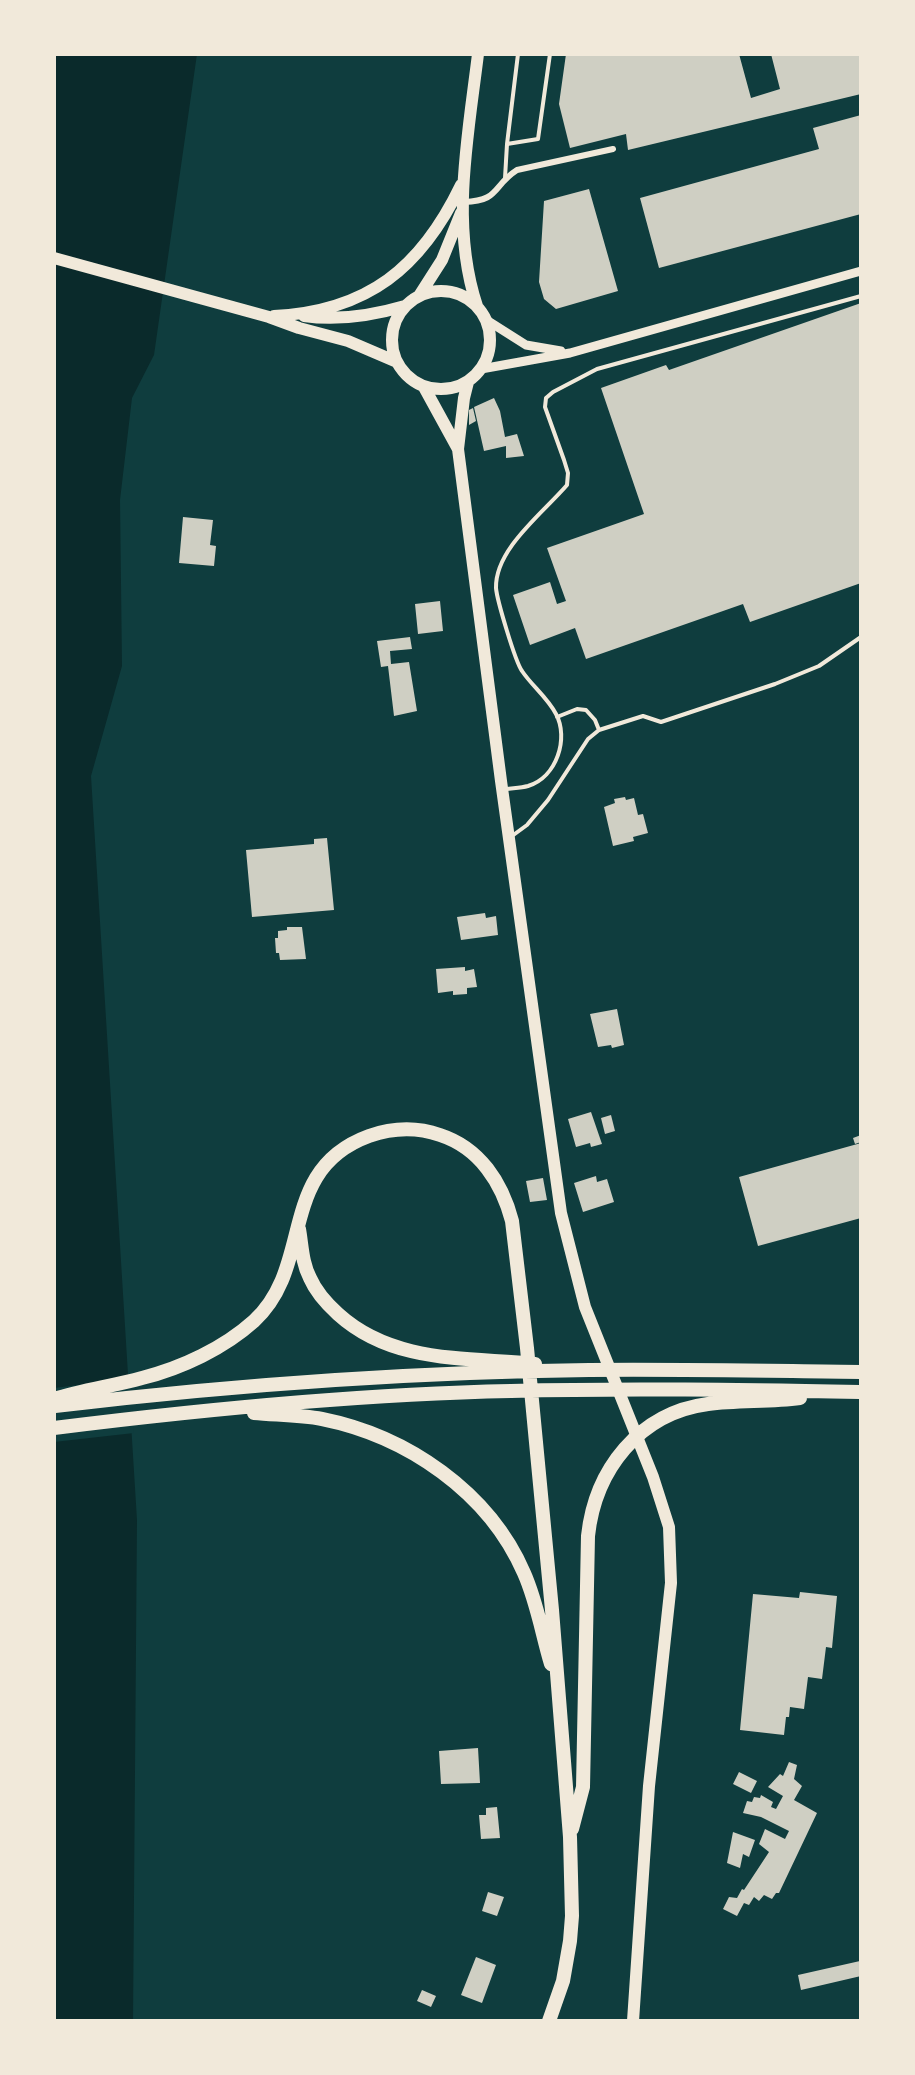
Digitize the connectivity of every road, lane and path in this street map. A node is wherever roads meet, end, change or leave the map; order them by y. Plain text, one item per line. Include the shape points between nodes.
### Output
1 (478, 54) edge
2 (518, 54) edge
3 (550, 54) edge
4 (507, 144) junction
5 (613, 149) dead end
6 (505, 178) junction
7 (463, 181) junction
8 (463, 205) junction
9 (54, 258) edge
10 (861, 271) edge
11 (419, 296) junction
12 (861, 296) edge
13 (405, 306) junction
14 (477, 306) junction
15 (294, 315) junction
16 (269, 316) junction
17 (485, 319) junction
18 (570, 352) junction
19 (397, 362) junction
20 (481, 369) junction
21 (468, 382) junction
22 (424, 387) junction
23 (458, 449) junction
24 (861, 637) edge
25 (557, 717) junction
26 (599, 730) junction
27 (502, 789) junction
28 (509, 838) junction
29 (298, 1224) junction
30 (505, 1367) junction
31 (861, 1372) edge
32 (840, 1392) junction
33 (861, 1392) edge
34 (54, 1399) edge
35 (54, 1406) edge
36 (217, 1410) junction
37 (54, 1428) edge
38 (559, 1689) junction
39 (570, 1837) junction
40 (549, 2021) edge
41 (633, 2021) edge

1 - 7 main road
2 - 4 lane
3 - 4 lane via 538,139
4 - 6 lane
5 - 6 street via 517,170
6 - 8 street via 494,194
7 - 8 main road
7 - 15 main road via 446,216 418,255 384,284 343,304
8 - 11 main road via 442,260
8 - 14 main road via 466,269
9 - 16 main road
10 - 18 street
11 - 13 main road
11 - 14 main road via 450,291
12 - 25 lane via 597,369 546,398 545,407 566,466 567,485 510,547 500,567 496,589 521,670
13 - 15 main road via 346,319
13 - 19 main road via 393,330
14 - 17 main road
15 - 16 main road
16 - 19 main road via 348,341
17 - 18 street via 526,345
17 - 20 main road via 489,353
18 - 20 street
19 - 22 main road via 402,371
20 - 21 main road
21 - 22 main road via 439,390
21 - 23 main road
22 - 23 main road
23 - 27 main road
24 - 26 lane via 819,666 775,684 661,722 643,716
25 - 26 lane via 586,710
25 - 27 lane via 562,740 550,770 529,786
26 - 28 lane via 588,738 548,800 527,825
27 - 28 main road
28 - 41 main road via 561,1213 585,1307 669,1527 671,1583 649,1786
29 - 30 highway via 304,1264 316,1290 362,1331 412,1352
29 - 34 highway via 277,1292 255,1320 217,1347 165,1372
29 - 38 highway via 305,1198 321,1169 345,1147 378,1133 428,1131 460,1144 494,1176 512,1221
30 - 31 highway
30 - 35 highway
32 - 33 highway
32 - 36 highway via 510,1391
32 - 39 highway via 773,1402 691,1407 642,1430 609,1468 590,1516 583,1787
36 - 37 highway
36 - 38 highway via 338,1423 412,1452 450,1479 484,1510 514,1553 531,1591
38 - 39 highway
39 - 40 highway via 570,1941 563,1981

